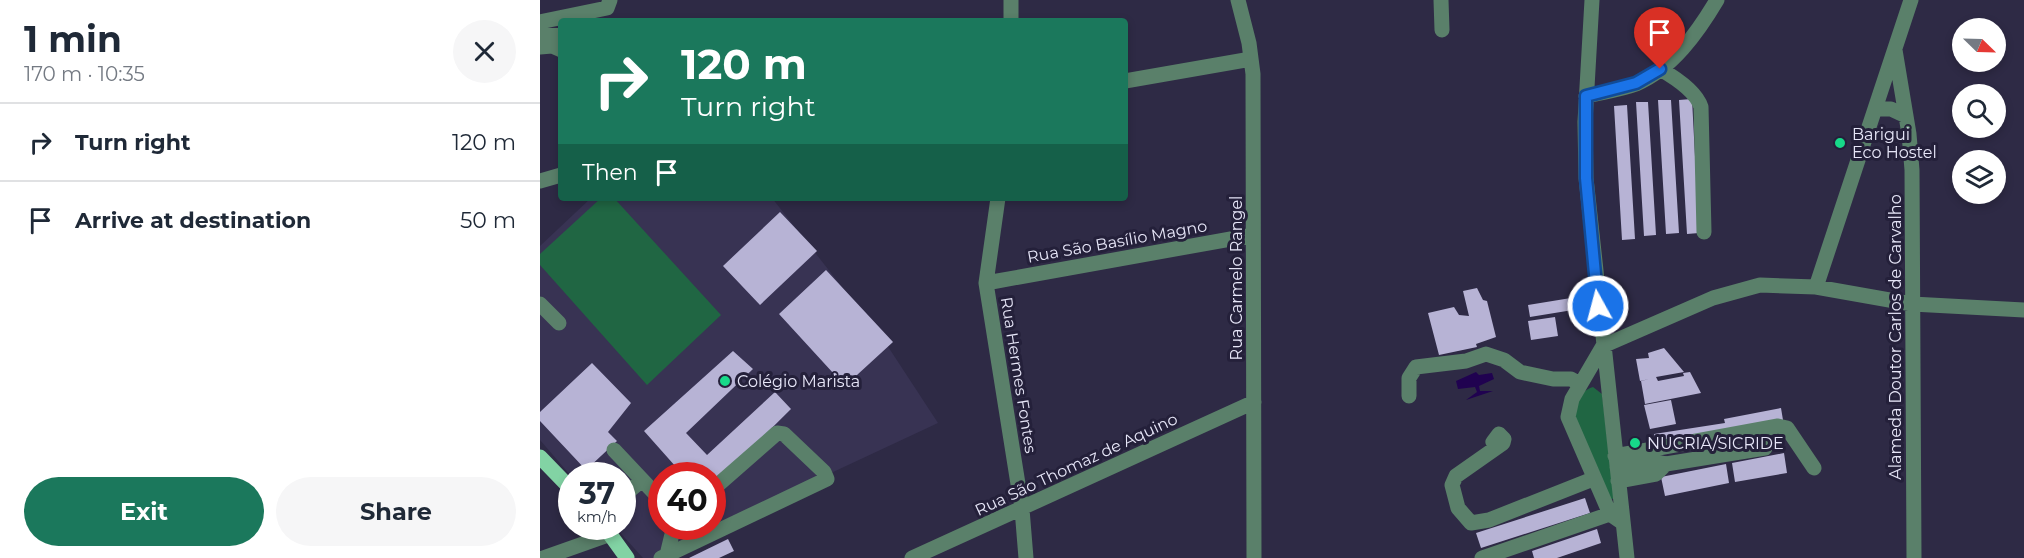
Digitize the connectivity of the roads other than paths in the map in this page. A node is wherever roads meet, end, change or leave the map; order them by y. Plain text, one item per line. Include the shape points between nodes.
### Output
1 (610, 0) edge
2 (1011, 0) edge
3 (1238, 0) edge
4 (1441, 0) edge
5 (1592, 0) edge
6 (1717, 0) edge
7 (1911, 0) edge
8 (558, 18) edge
9 (559, 18) edge
10 (1011, 18) edge
11 (540, 22) edge
12 (1442, 30) dead end
13 (540, 33) edge
14 (558, 36) edge
15 (540, 46) edge
16 (558, 49) edge
17 (1895, 50) junction
18 (1251, 59) junction
19 (1660, 69) junction
20 (1128, 80) edge
21 (1586, 96) junction
22 (1875, 109) junction
23 (1906, 116) junction
24 (558, 176) edge
25 (540, 181) edge
26 (998, 201) edge
27 (1704, 232) dead end
28 (1253, 235) junction
29 (986, 283) junction
30 (1816, 287) junction
31 (540, 304) edge
32 (1912, 304) junction
33 (2024, 310) edge
34 (559, 323) dead end
35 (1603, 346) junction
36 (1580, 384) junction
37 (1409, 396) dead end
38 (1254, 402) junction
39 (1497, 447) dead end
40 (1765, 448) dead end
41 (614, 450) dead end
42 (540, 457) edge
43 (1617, 468) junction
44 (1814, 468) dead end
45 (558, 476) edge
46 (726, 478) edge
47 (1593, 479) junction
48 (642, 480) junction
49 (636, 485) edge
50 (648, 486) edge
51 (1022, 509) junction
52 (1610, 514) junction
53 (726, 521) edge
54 (1623, 522) junction
55 (585, 540) edge
56 (615, 540) edge
57 (669, 540) edge
58 (688, 540) edge
59 (664, 557) edge
60 (543, 558) edge
61 (627, 558) edge
62 (912, 558) edge
63 (1026, 558) edge
64 (1254, 558) edge
65 (1482, 558) edge
66 (1627, 558) edge
67 (1914, 558) edge

1 - 9 street via 607,8
2 - 10 street
3 - 18 street, Rua Carmelo Rangel
4 - 12 street
5 - 21 street
6 - 19 street via 1690,39
7 - 17 street
8 - 11 street
13 - 14 street
15 - 16 street
17 - 22 street
17 - 23 street, Alameda Doutor Carlos de Carvalho
18 - 20 street
18 - 28 street, Rua Carmelo Rangel
19 - 21 street via 1636,83
19 - 27 street via 1673,76 1701,107
21 - 35 street via 1588,214
22 - 23 street via 1891,109
22 - 30 street
23 - 32 street, Alameda Doutor Carlos de Carvalho via 1912,170
24 - 25 street
26 - 29 street, Rua Hermes Fontes
28 - 29 street, Rua São Basílio Magno
28 - 38 street, Rua Carmelo Rangel
29 - 51 street, Rua Hermes Fontes
30 - 32 street
30 - 35 street via 1744,287
31 - 34 street
32 - 33 street
32 - 67 street, Alameda Doutor Carlos de Carvalho
35 - 36 street
35 - 43 street
36 - 37 street via 1571,379 1520,372 1504,360 1486,354 1466,361 1416,367 1409,378
36 - 47 street via 1568,417
38 - 51 street, Rua São Thomaz de Aquino
38 - 64 street, Rua Carmelo Rangel
39 - 47 street via 1456,476 1452,485 1458,508 1471,523
40 - 43 street
41 - 48 street
42 - 45 main road
43 - 44 street via 1779,426 1787,428
43 - 54 street
46 - 53 street via 777,433 784,434 827,479
47 - 52 street
48 - 49 street
48 - 50 street
51 - 62 street, Rua São Thomaz de Aquino
51 - 63 street, Rua Hermes Fontes
52 - 54 street
52 - 65 street
54 - 66 street
55 - 60 street
56 - 61 main road
57 - 59 street
58 - 59 street

